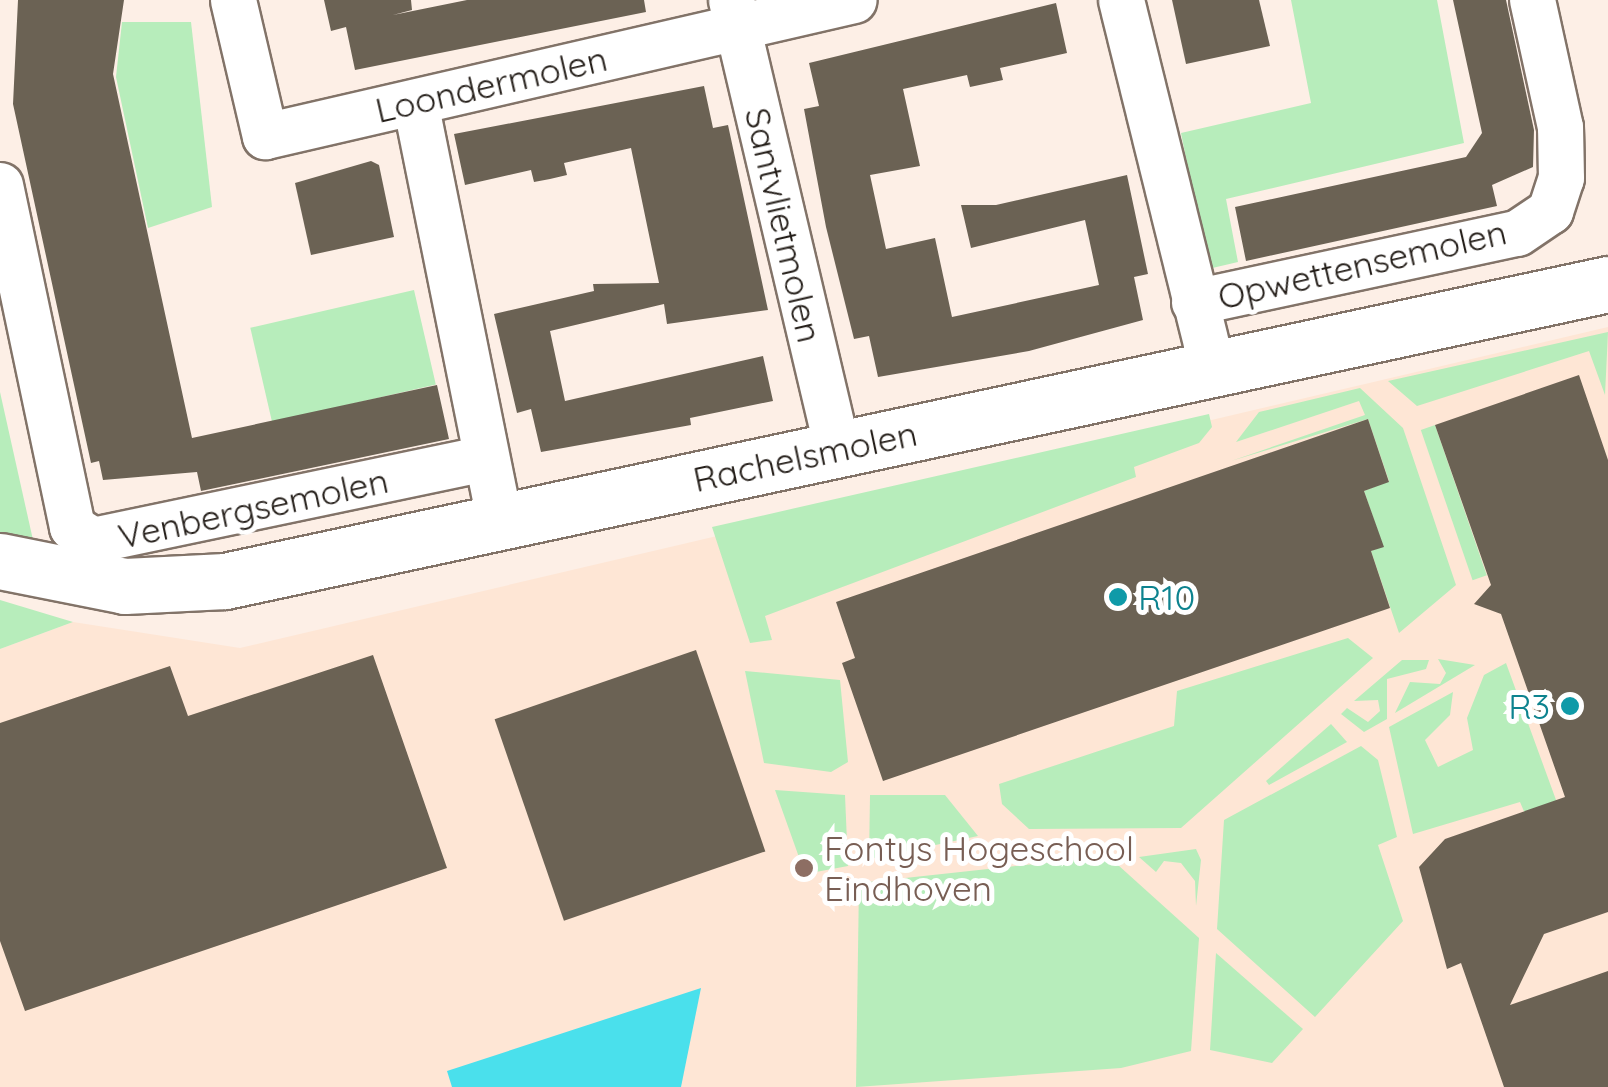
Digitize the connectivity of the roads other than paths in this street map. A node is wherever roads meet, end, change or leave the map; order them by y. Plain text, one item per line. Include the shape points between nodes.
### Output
1 (234, 0) edge
2 (854, 0) edge
3 (1121, 0) edge
4 (1532, 0) edge
5 (734, 14) edge
6 (414, 102) junction
7 (0, 185) edge
8 (1608, 284) edge
9 (1194, 302) junction
10 (1212, 369) junction
11 (837, 449) junction
12 (485, 458) junction
13 (500, 522) junction
14 (0, 561) edge

1 - 6 street, Loondermolen via 265,136
2 - 5 street, Loondermolen
3 - 9 street, Opwettensemolen
4 - 9 street, Opwettensemolen via 1560,127 1561,178 1550,211 1517,233
5 - 6 street, Loondermolen
5 - 11 street, Santvlietmolen
6 - 12 street
7 - 12 street, Venbergsemolen via 72,527 93,540
8 - 10 street, Rachelsmolen
9 - 10 street, Opwettensemolen
10 - 11 street, Rachelsmolen
11 - 13 street, Rachelsmolen
12 - 13 street
13 - 14 street, Rachelsmolen via 225,581 125,586

